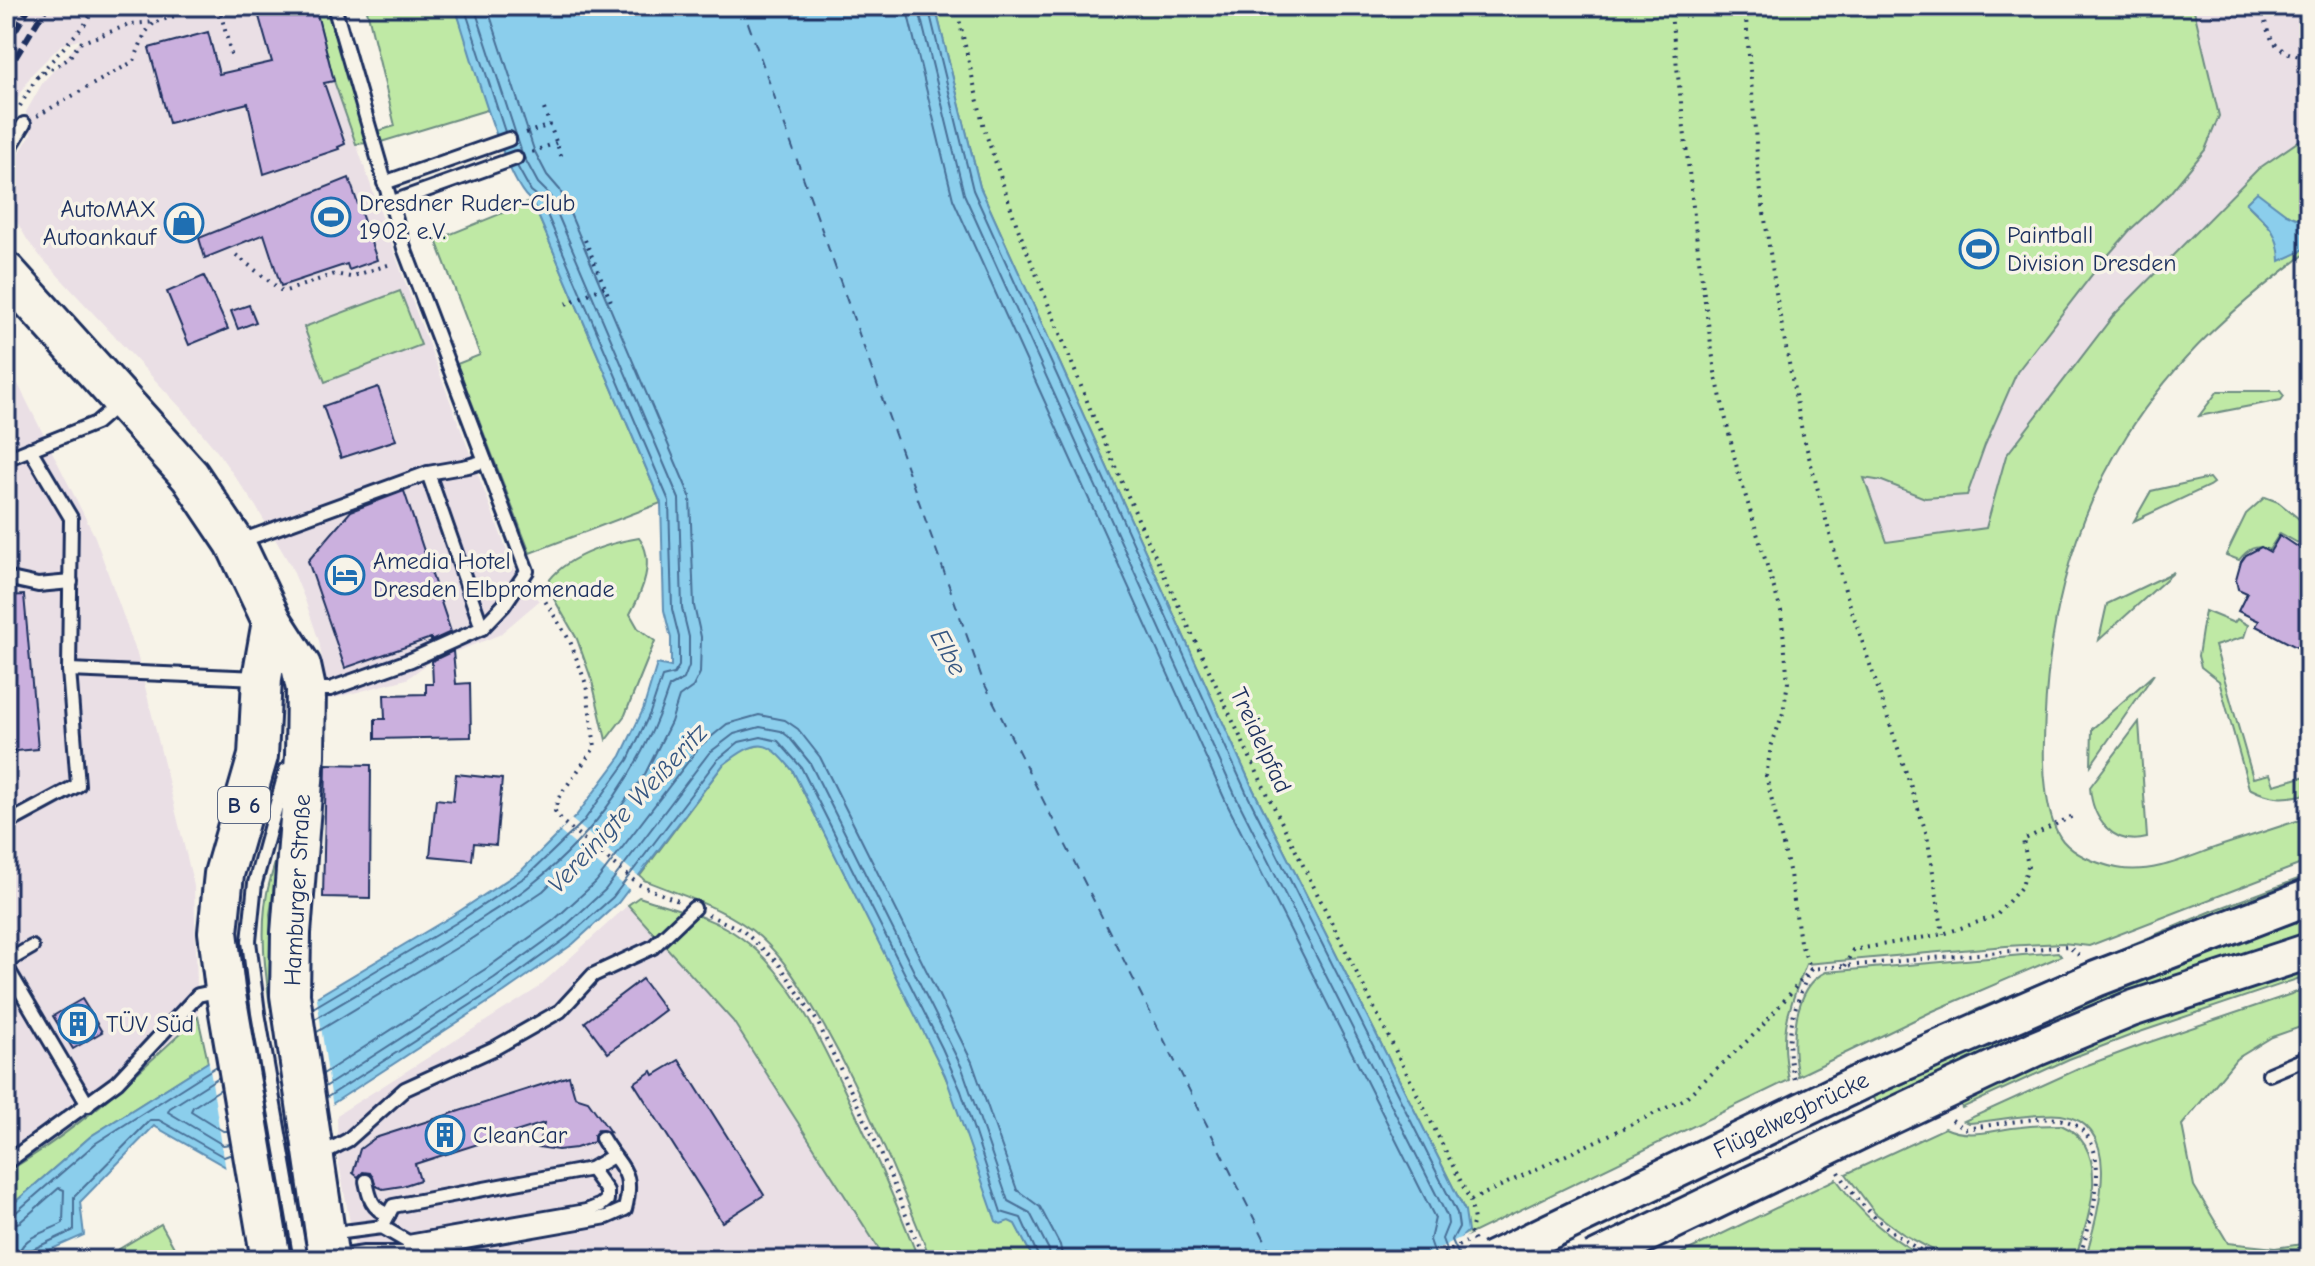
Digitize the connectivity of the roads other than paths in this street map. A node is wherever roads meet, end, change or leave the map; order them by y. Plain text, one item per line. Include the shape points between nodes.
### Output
1 (334, 6) edge
2 (19, 120) road end
3 (513, 138) road end
4 (6, 154) edge
5 (520, 156) road end
6 (384, 183) junction
7 (390, 203) junction
8 (6, 272) edge
9 (123, 399) junction
10 (30, 449) junction
11 (6, 459) edge
12 (485, 461) junction
13 (428, 473) junction
14 (235, 543) junction
15 (6, 578) edge
16 (71, 582) junction
17 (482, 628) junction
18 (69, 670) junction
19 (283, 678) junction
20 (288, 760) dead end
21 (6, 824) edge
22 (2309, 897) edge
23 (694, 908) road end
24 (32, 947) dead end
25 (2309, 951) edge
26 (6, 964) edge
27 (225, 989) junction
28 (260, 1012) junction
29 (2309, 1057) edge
30 (2269, 1074) dead end
31 (88, 1105) junction
32 (602, 1138) dead end
33 (289, 1149) junction
34 (613, 1156) junction
35 (6, 1163) edge
36 (591, 1169) junction
37 (366, 1181) dead end
38 (389, 1214) junction
39 (382, 1227) junction
40 (321, 1253) edge
41 (1483, 1253) edge
42 (271, 1260) edge
43 (1593, 1260) edge

1 - 6 lane
2 - 4 lane
3 - 6 lane
5 - 7 lane
6 - 7 lane
7 - 12 lane
8 - 9 main road, Hamburger Straße / B 6
9 - 10 lane via 96,423
9 - 14 main road, Hamburger Straße / B 6 via 190,476
10 - 11 lane
10 - 16 lane via 71,518
12 - 13 lane
12 - 17 lane via 527,571
13 - 14 lane
13 - 17 lane
14 - 19 main road, Hamburger Straße / B 6 via 272,621
15 - 16 lane via 38,585
16 - 18 lane
17 - 19 lane via 330,689
18 - 19 lane
18 - 21 lane via 78,785
19 - 27 main road, Hamburger Straße / B 6 via 224,874 218,932
19 - 28 main road, Hamburger Straße / B 6 via 305,756 291,933
20 - 28 lane via 250,912
22 - 41 main road, Flügelwegbrücke, bridge via 2088,968 1865,1080
23 - 33 lane via 653,947 593,975 560,1011 405,1089 348,1140 331,1149
24 - 26 lane
25 - 43 main road, Flügelwegbrücke, bridge via 2131,1009 2037,1048
26 - 31 lane
27 - 28 main road, Hamburger Straße / B 6
27 - 31 lane via 198,995 117,1082
28 - 33 main road, Hamburger Straße / B 6
28 - 33 main road, Hamburger Straße / B 6
29 - 30 lane
31 - 35 lane
32 - 34 lane
33 - 40 main road, Hamburger Straße / B 6
33 - 42 main road, Hamburger Straße / B 6
34 - 36 lane
34 - 40 lane via 631,1187 625,1209 607,1217 403,1253
36 - 38 lane via 393,1206
36 - 39 lane via 607,1191 607,1200 573,1214 408,1242
37 - 38 lane via 372,1202
38 - 39 lane
39 - 40 lane

